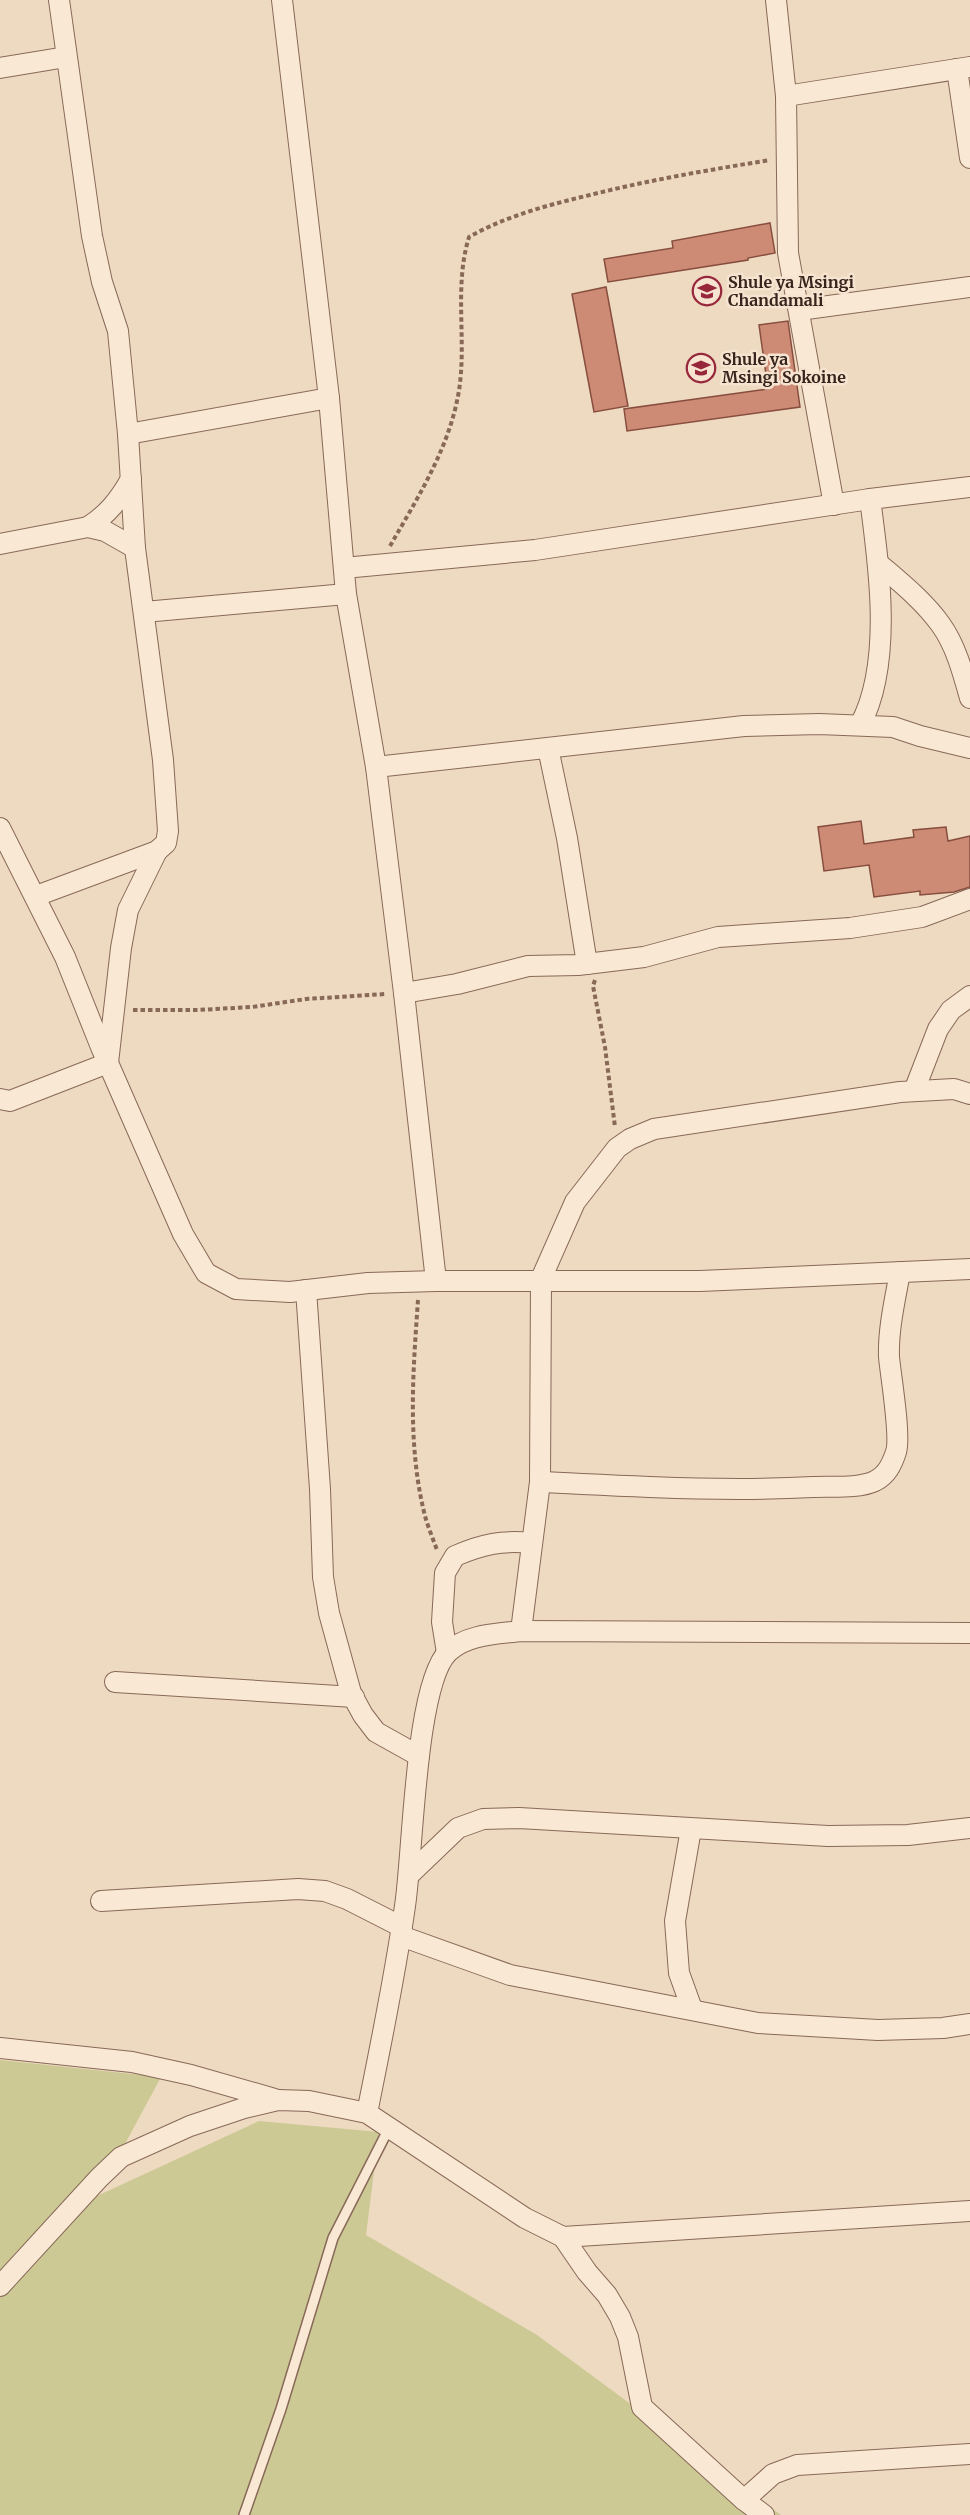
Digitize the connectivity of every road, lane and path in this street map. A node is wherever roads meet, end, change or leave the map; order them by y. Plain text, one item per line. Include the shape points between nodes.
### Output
1 (59, 0) edge
2 (282, 0) edge
3 (776, 0) edge
4 (66, 57) junction
5 (0, 68) edge
6 (963, 68) edge
7 (786, 96) junction
8 (786, 158) junction
9 (970, 158) edge
10 (969, 282) edge
11 (799, 310) junction
12 (329, 398) junction
13 (128, 434) junction
14 (131, 479) junction
15 (970, 487) edge
16 (870, 499) junction
17 (834, 505) junction
18 (88, 527) junction
19 (0, 544) edge
20 (135, 548) junction
21 (878, 563) junction
22 (380, 565) junction
23 (344, 568) junction
24 (346, 594) junction
25 (144, 612) junction
26 (970, 698) edge
27 (861, 725) junction
28 (548, 748) junction
29 (970, 748) edge
30 (376, 767) junction
31 (0, 828) edge
32 (157, 851) junction
33 (36, 896) junction
34 (970, 899) edge
35 (596, 963) junction
36 (404, 993) junction
37 (970, 996) edge
38 (114, 1010) junction
39 (961, 1012) edge
40 (108, 1063) junction
41 (914, 1091) junction
42 (970, 1094) edge
43 (0, 1099) edge
44 (617, 1148) junction
45 (970, 1269) edge
46 (900, 1272) junction
47 (541, 1279) junction
48 (427, 1281) junction
49 (306, 1290) junction
50 (540, 1482) junction
51 (532, 1543) junction
52 (445, 1573) junction
53 (521, 1631) junction
54 (970, 1634) edge
55 (447, 1653) junction
56 (115, 1682) dead end
57 (354, 1697) junction
58 (419, 1756) junction
59 (970, 1828) edge
60 (691, 1829) junction
61 (410, 1874) junction
62 (102, 1901) dead end
63 (401, 1932) junction
64 (692, 2009) junction
65 (970, 2025) edge
66 (0, 2049) edge
67 (278, 2100) junction
68 (367, 2113) junction
69 (389, 2127) junction
70 (970, 2211) edge
71 (563, 2237) junction
72 (0, 2286) edge
73 (970, 2454) edge
74 (744, 2500) junction
75 (244, 2515) edge
76 (764, 2515) edge

1 - 4 street
2 - 12 street
3 - 7 street
4 - 5 street
4 - 13 street via 92,236 118,331
6 - 7 street
6 - 9 street
7 - 8 street
8 - 11 street via 788,253
8 - 22 path via 661,177 555,203 491,225 469,237 464,251 458,396 437,460
10 - 11 street
11 - 17 street
12 - 13 street
12 - 23 street
13 - 14 street
14 - 18 street via 118,502
14 - 20 street
15 - 16 street
16 - 17 street
16 - 21 street
17 - 22 street via 535,550
18 - 19 street
18 - 20 street via 105,531
20 - 25 street
21 - 26 street via 917,597 941,625 953,647
21 - 27 street via 879,667 872,700
22 - 23 street
23 - 24 street
24 - 25 street
24 - 30 street
25 - 32 street via 168,831 166,843
27 - 28 street via 744,726
27 - 29 street via 893,727
28 - 30 street
28 - 35 street
30 - 36 street
31 - 33 street
32 - 33 street
32 - 38 street via 128,909
33 - 40 street
34 - 35 street via 922,917 850,928 718,937 644,957
35 - 36 street via 528,966
35 - 44 path via 593,986 611,1086
36 - 38 path via 209,1009
36 - 48 street
37 - 39 street
38 - 40 street
39 - 41 street via 938,1029
40 - 43 street via 10,1101
40 - 49 street via 183,1234 207,1273 236,1289
41 - 42 street via 954,1089
41 - 44 street via 654,1129
44 - 47 street via 575,1202
45 - 46 street
46 - 47 street via 700,1281
46 - 50 street via 889,1355 897,1450 883,1477 852,1485 723,1490
47 - 48 street
47 - 50 street
48 - 49 street
48 - 52 path via 412,1379 415,1463 425,1516
49 - 57 street via 323,1578 329,1613
50 - 51 street
51 - 52 street via 508,1541 471,1549 455,1556
51 - 53 street
52 - 55 street via 442,1622
53 - 54 street
53 - 55 street via 463,1641
55 - 58 street via 432,1683
56 - 57 street
57 - 58 street via 376,1732
58 - 61 street
59 - 60 street via 908,1835 828,1836
60 - 61 street via 483,1819 458,1828
60 - 64 street via 675,1932 679,1973
61 - 63 street
62 - 63 street via 298,1889 325,1891 347,1899
63 - 64 street via 510,1975
63 - 68 street
64 - 65 street via 758,2023 809,2027 879,2030
66 - 67 street via 132,2062
67 - 68 street via 309,2101
67 - 72 street via 190,2126 121,2157
68 - 69 street
69 - 71 street via 525,2218
69 - 75 lane via 333,2238
70 - 71 street
71 - 74 street via 620,2317 628,2337 642,2407
73 - 74 street via 796,2465 773,2474
74 - 76 street

